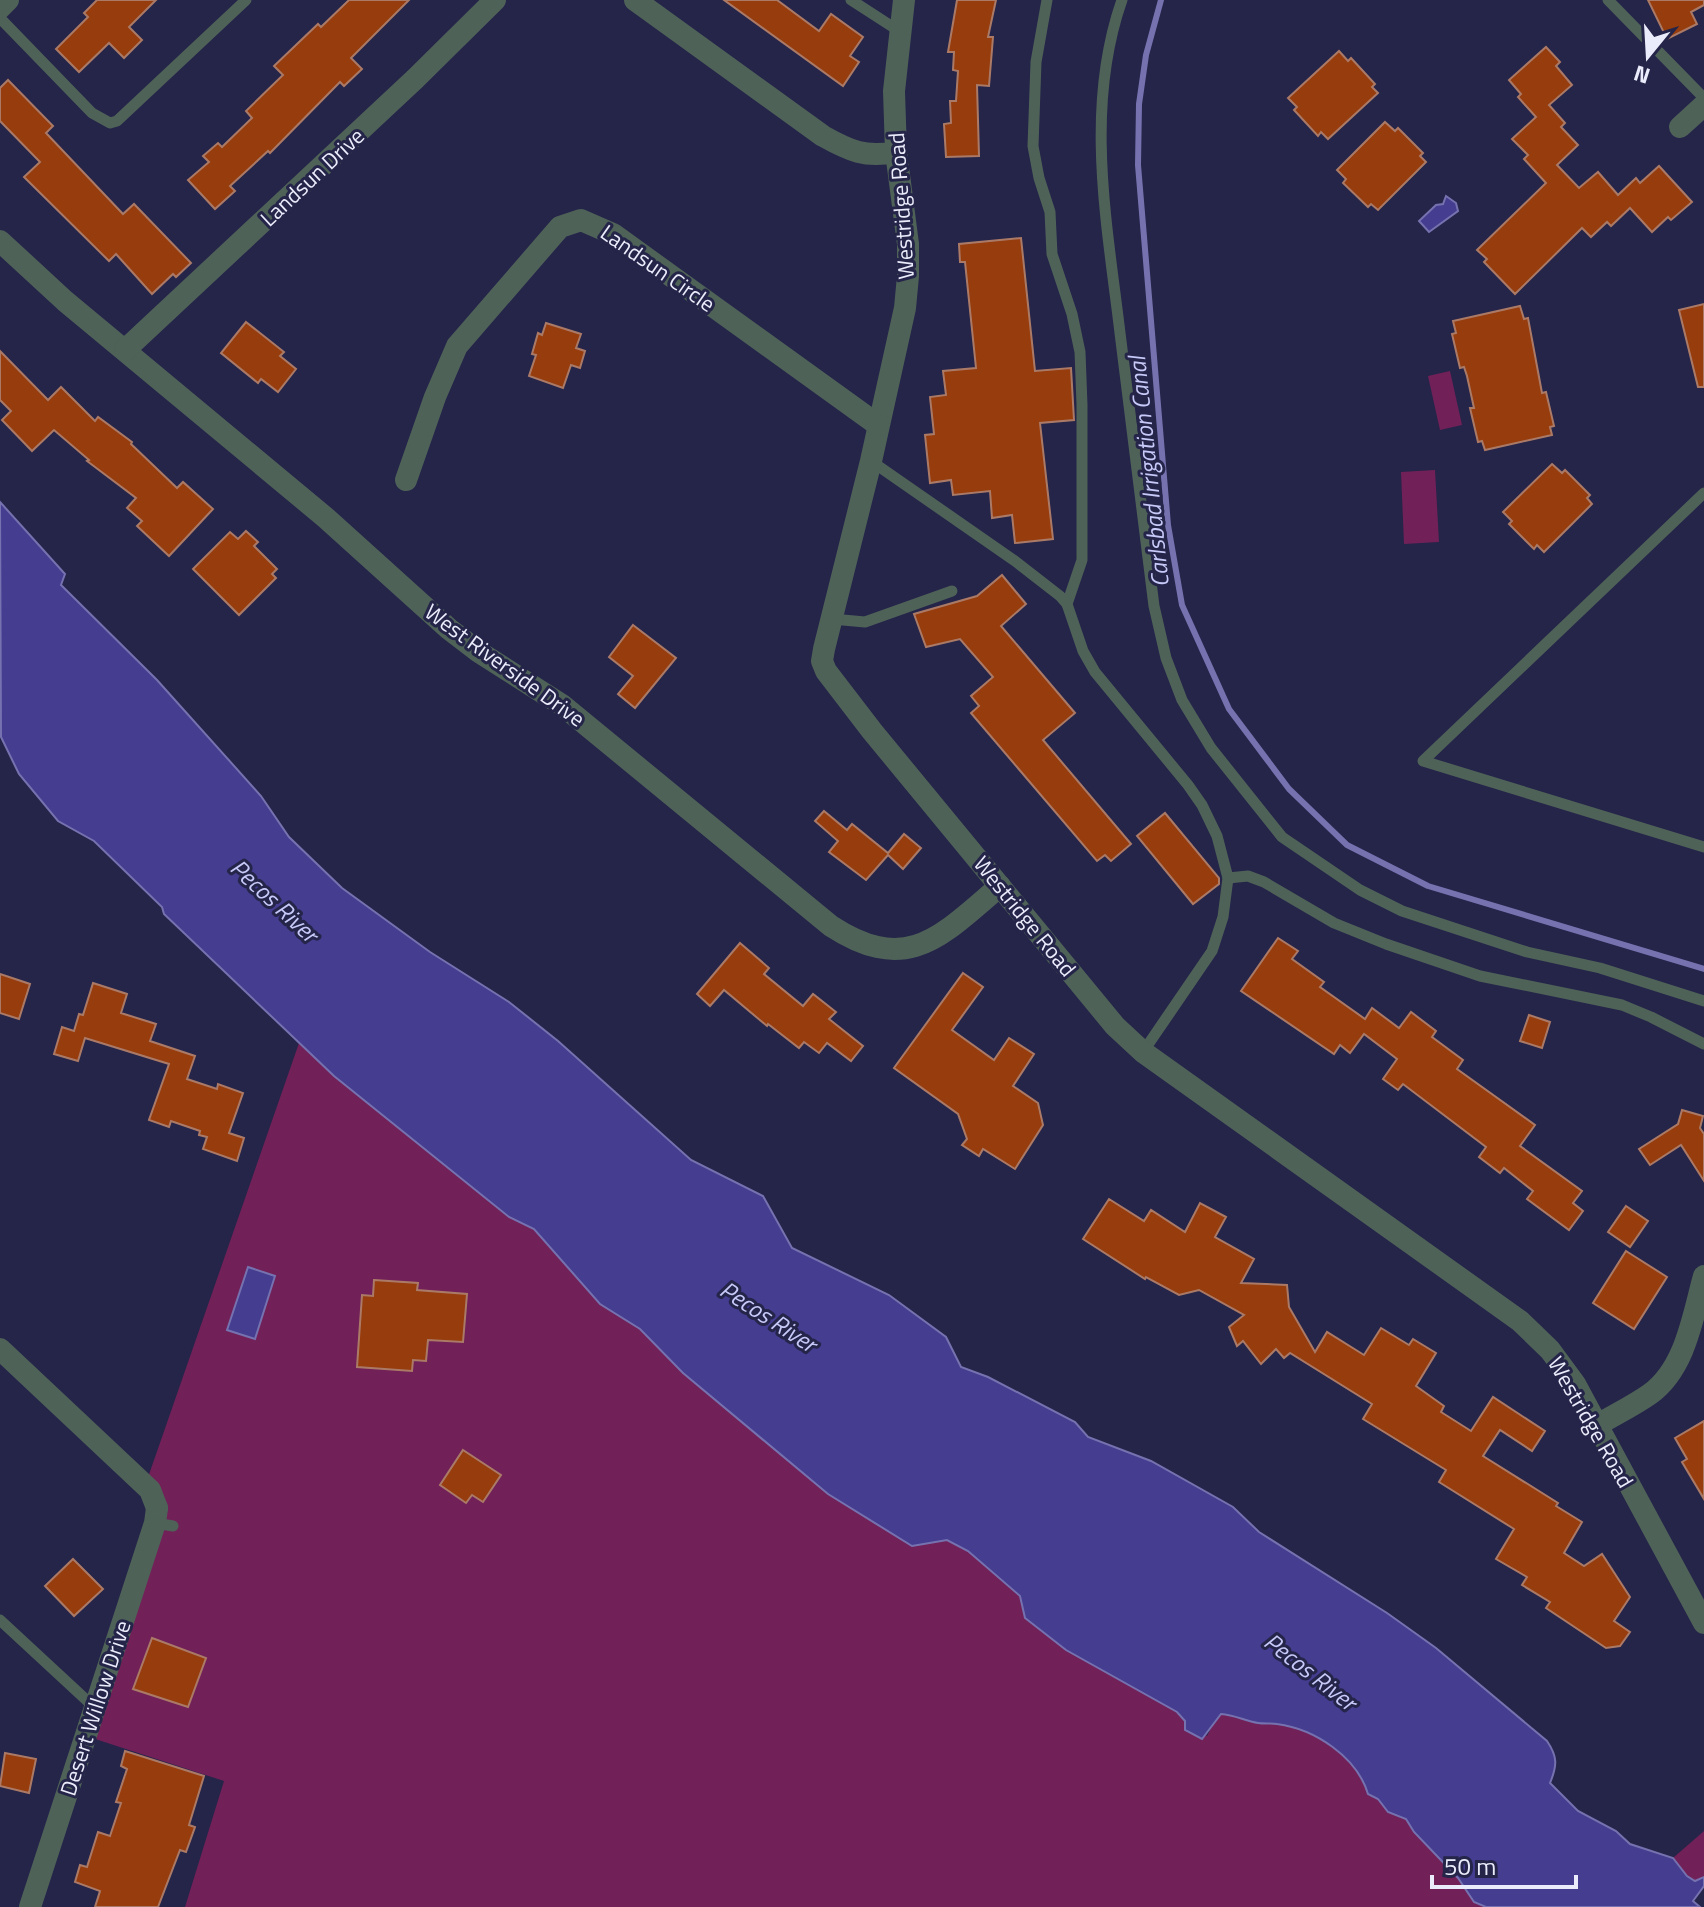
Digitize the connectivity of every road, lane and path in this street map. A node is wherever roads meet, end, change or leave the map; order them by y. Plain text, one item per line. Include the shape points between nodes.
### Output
1 (8, 0) edge
2 (246, 0) edge
3 (495, 0) edge
4 (635, 0) edge
5 (851, 0) edge
6 (904, 0) edge
7 (1047, 0) edge
8 (1122, 0) edge
9 (1608, 0) edge
10 (0, 8) edge
11 (0, 18) edge
12 (899, 31) junction
13 (1704, 98) edge
14 (1704, 105) edge
15 (1680, 127) dead end
16 (896, 152) junction
17 (0, 241) edge
18 (125, 350) junction
19 (878, 425) junction
20 (871, 461) junction
21 (406, 480) dead end
22 (1704, 493) edge
23 (952, 591) dead end
24 (1067, 604) junction
25 (832, 619) junction
26 (1704, 847) edge
27 (1228, 878) junction
28 (1000, 886) junction
29 (1704, 1001) edge
30 (1704, 1044) edge
31 (1143, 1052) junction
32 (1704, 1276) edge
33 (0, 1349) edge
34 (1596, 1426) junction
35 (0, 1620) edge
36 (1704, 1623) edge
37 (95, 1708) junction
38 (30, 1907) edge

1 - 10 street
2 - 11 lane via 110,123 92,113
3 - 18 street, Landsun Drive
4 - 16 street via 823,136 868,156
5 - 12 lane
6 - 12 street, Westridge Road
7 - 24 lane via 1036,62 1033,146 1050,212 1052,254 1080,352 1082,405 1082,560
8 - 29 lane via 1106,53 1102,93 1106,221 1154,606 1182,700 1211,748 1282,837 1360,890 1436,924
9 - 13 lane
12 - 16 street, Westridge Road
14 - 15 street
16 - 19 street, Westridge Road via 908,276
17 - 18 street, West Riverside Drive
18 - 28 street, West Riverside Drive via 449,629 562,705 853,940 873,947 916,947 938,937
19 - 20 street, Westridge Road
19 - 21 street, Landsun Circle via 613,234 581,220 560,227 457,346
20 - 24 lane via 1015,561
20 - 25 street, Westridge Road
22 - 26 lane via 1423,761
23 - 25 lane via 865,622
24 - 27 lane via 1095,672 1202,805
25 - 28 street, Westridge Road via 822,661 826,671
27 - 30 lane via 1248,876 1264,882 1334,923 1416,955 1480,976 1622,1005
27 - 31 lane via 1212,951
28 - 31 street, Westridge Road via 1115,1026
31 - 34 street, Westridge Road via 1520,1321 1575,1384
32 - 34 street via 1674,1368 1650,1394
33 - 37 street, Desert Willow Drive via 150,1490 162,1519
34 - 36 street, Westridge Road
35 - 37 lane
37 - 38 street, Desert Willow Drive

